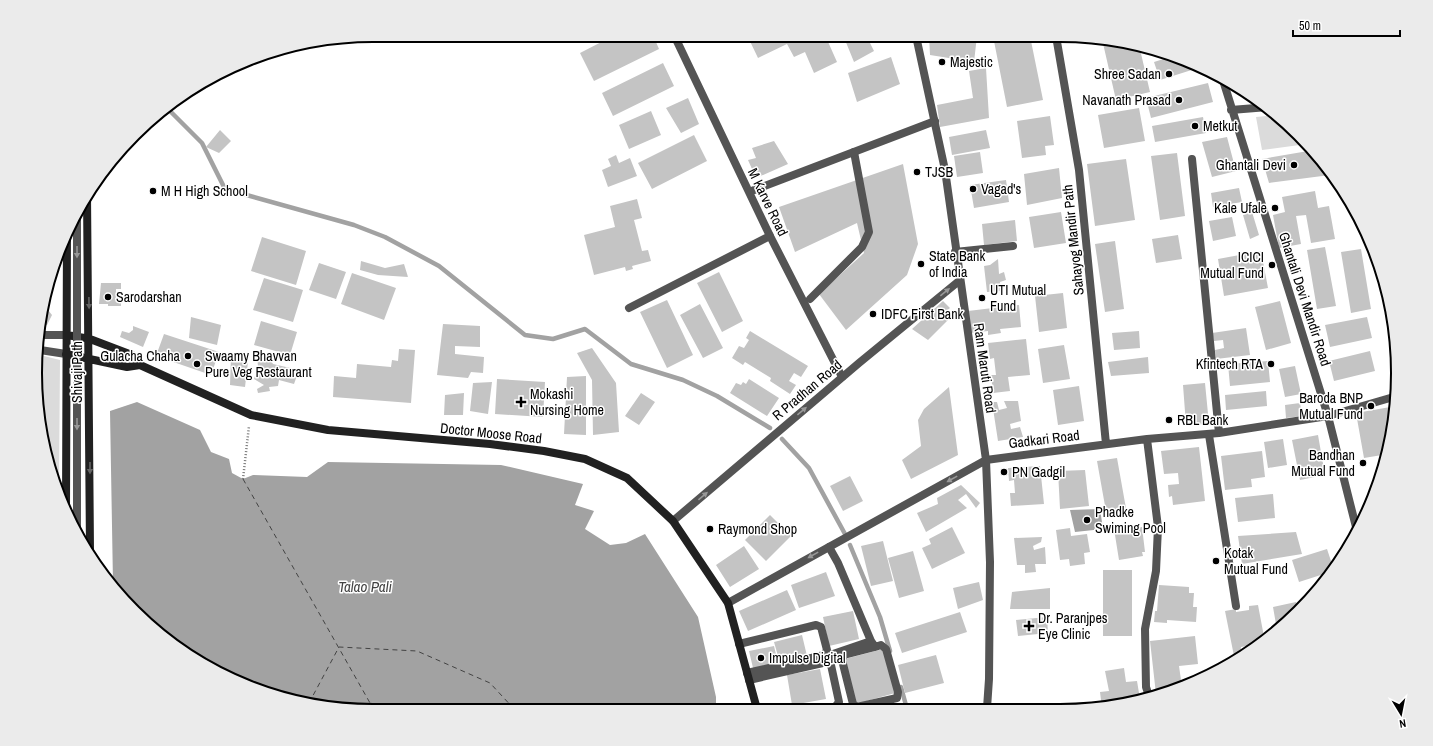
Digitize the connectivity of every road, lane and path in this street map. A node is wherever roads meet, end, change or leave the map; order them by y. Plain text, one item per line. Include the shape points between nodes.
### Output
1 (677, 42) edge
2 (917, 42) edge
3 (1057, 42) edge
4 (1224, 85) edge
5 (1259, 108) edge
6 (1231, 110) junction
7 (935, 121) junction
8 (854, 152) junction
9 (1192, 159) dead end
10 (749, 192) junction
11 (88, 204) edge
12 (77, 225) edge
13 (770, 236) junction
14 (67, 246) edge
15 (1013, 246) dead end
16 (955, 252) junction
17 (959, 281) junction
18 (810, 299) dead end
19 (629, 308) dead end
20 (45, 335) edge
21 (66, 335) junction
22 (90, 339) junction
23 (43, 350) edge
24 (66, 354) junction
25 (90, 359) junction
26 (140, 365) junction
27 (842, 378) junction
28 (1390, 398) edge
29 (251, 415) junction
30 (1328, 416) junction
31 (1219, 433) junction
32 (1209, 435) junction
33 (1147, 439) junction
34 (1106, 444) junction
35 (986, 460) junction
36 (244, 479) dead end
37 (66, 497) edge
38 (77, 521) edge
39 (674, 521) junction
40 (1355, 523) edge
41 (90, 544) edge
42 (829, 547) junction
43 (728, 603) junction
44 (1236, 606) dead end
45 (739, 644) junction
46 (873, 644) junction
47 (833, 654) dead end
48 (748, 677) junction
49 (1148, 692) edge
50 (756, 704) edge
51 (837, 704) edge
52 (853, 704) edge
53 (870, 704) edge
54 (987, 704) edge

1 - 10 street, M Karve Road
2 - 7 street, Ram Maruti Road
3 - 34 street, Sahayog Mandir Path via 1080,170
4 - 6 street, Ghantali Devi Mandir Road
5 - 6 street
6 - 30 street, Ghantali Devi Mandir Road
7 - 8 street
7 - 16 street, Ram Maruti Road via 945,170
8 - 10 street
8 - 18 street via 869,232 862,247
9 - 31 street
10 - 13 street, M Karve Road
11 -> 22 main road, Shivaji Path
12 -> 38 street, bridge
13 - 19 street
13 - 27 street, M Karve Road
14 - 21 main road, Shivaji Path
15 - 16 street
16 - 17 street, Ram Maruti Road
27 -> 17 street, R Pradhan Road
17 - 35 street, Ram Maruti Road
20 - 21 street
21 - 22 main road
21 - 24 main road, Shivaji Path
22 - 25 main road, Shivaji Path
22 - 26 main road via 132,355
23 - 24 street
24 - 25 main road, Doctor Moose Road
24 - 37 main road, Shivaji Path
25 - 26 main road, Doctor Moose Road via 126,367
25 -> 41 main road, Shivaji Path
26 - 29 main road, Doctor Moose Road
39 -> 27 street, R Pradhan Road
28 - 30 street, Gadkari Road
29 - 36 path
29 - 39 main road, Doctor Moose Road via 328,430 490,444 585,459 627,478
30 - 31 street, Gadkari Road
30 - 40 street, Ghantali Devi Mandir Road
31 - 32 street, Gadkari Road
32 - 33 street, Gadkari Road
32 - 44 street
33 - 34 street, Gadkari Road
33 - 49 street via 1158,527 1156,571 1145,629
34 - 35 street, Gadkari Road
35 -> 42 street, Gadkari Road
35 - 54 street, Ram Maruti Road via 990,562
39 - 43 main road, Doctor Moose Road
42 -> 43 street, Gadkari Road
42 - 46 street
43 - 45 main road, Doctor Moose Road
45 - 48 main road, Doctor Moose Road
45 - 48 street via 816,625 821,627 827,650 824,655
46 - 47 street
46 - 52 street via 844,655 842,660
46 - 53 street via 886,648 898,692 897,698
48 - 50 main road, Doctor Moose Road
48 - 51 street via 827,662 831,665

